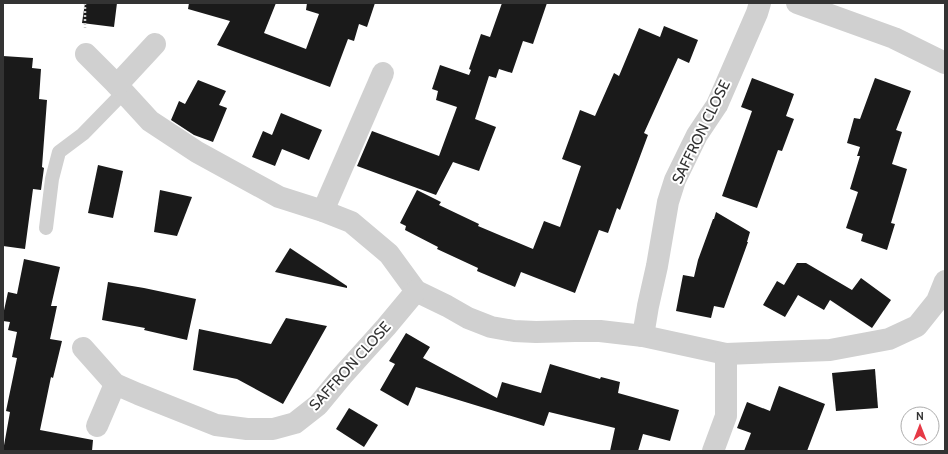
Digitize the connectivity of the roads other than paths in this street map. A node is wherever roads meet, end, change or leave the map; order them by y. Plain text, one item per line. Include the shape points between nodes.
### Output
1 (760, 3) edge
2 (797, 3) edge
3 (155, 44) dead end
4 (86, 54) dead end
5 (945, 63) edge
6 (382, 73) dead end
7 (120, 89) junction
8 (323, 211) junction
9 (46, 228) dead end
10 (945, 281) edge
11 (416, 291) junction
12 (643, 336) junction
13 (83, 348) dead end
14 (726, 354) junction
15 (115, 384) junction
16 (97, 426) dead end
17 (713, 451) edge

1 - 12 street, SAFFRON CLOSE via 717,105 697,135 675,180 668,202
2 - 5 street via 894,38
3 - 7 street
4 - 7 street
6 - 8 street
7 - 8 street via 150,122 197,152 279,197
7 - 9 lane via 83,134 59,152 52,179
8 - 11 street via 351,222 389,254
10 - 14 street via 937,301 917,326 889,339 830,350
11 - 12 street via 491,327 514,331 600,331
11 - 15 street, SAFFRON CLOSE via 318,405 288,425 273,429 247,429 216,425
12 - 14 street
13 - 15 street, SAFFRON CLOSE
14 - 17 street via 726,416
15 - 16 street

